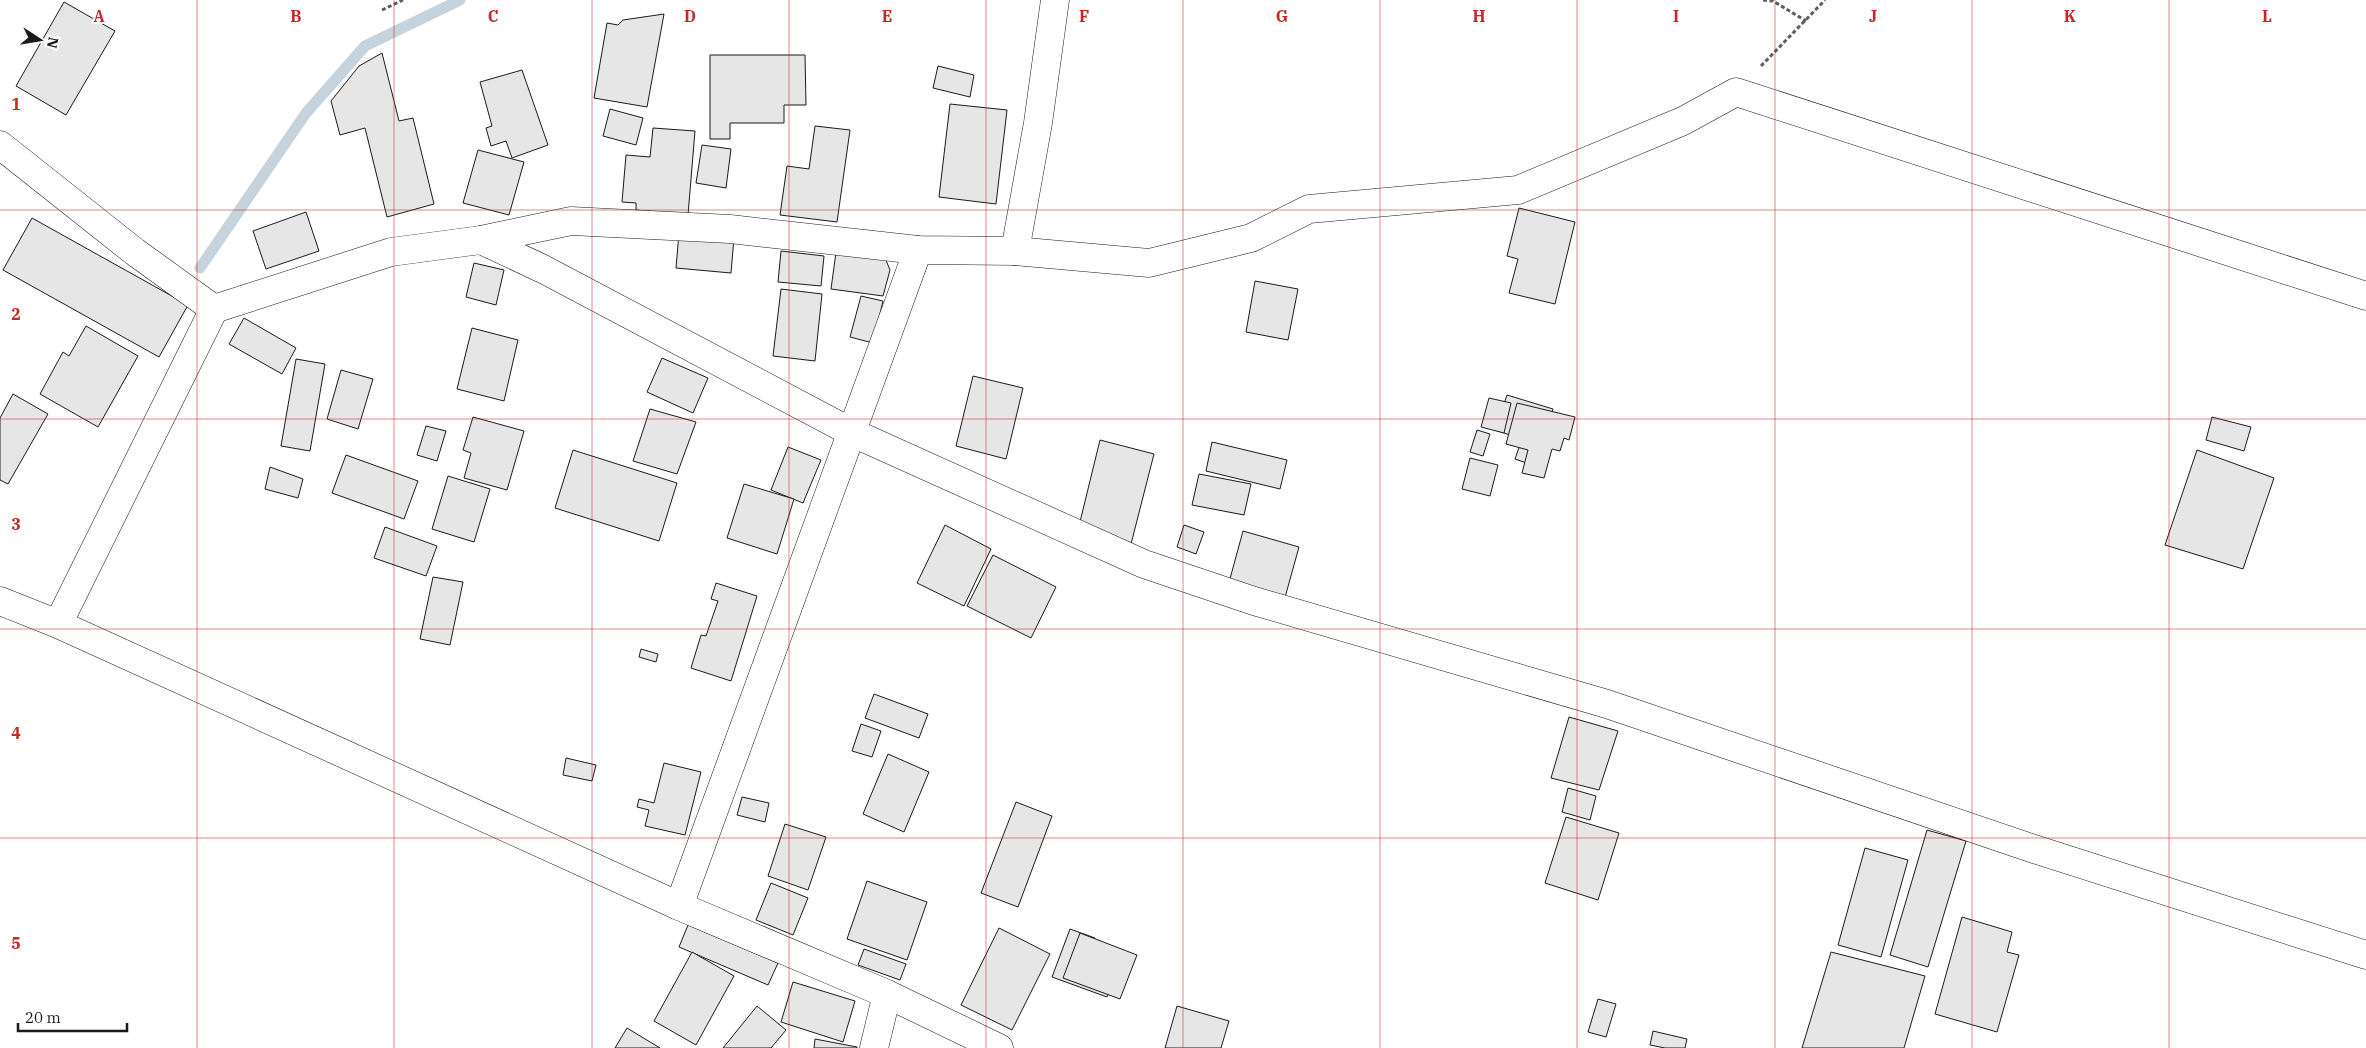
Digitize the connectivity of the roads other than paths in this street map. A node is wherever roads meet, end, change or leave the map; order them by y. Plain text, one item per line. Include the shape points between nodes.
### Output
1 (1055, 0) edge
2 (0, 145) edge
3 (481, 240) junction
4 (918, 250) junction
5 (1015, 251) junction
6 (2366, 296) edge
7 (214, 309) junction
8 (853, 433) junction
9 (0, 601) edge
10 (58, 624) junction
11 (679, 906) junction
12 (2366, 955) edge
13 (887, 994) junction
14 (874, 1048) edge
15 (998, 1048) edge

1 - 5 street via 1038,123
2 - 7 street via 135,252
3 - 4 street via 571,221 730,228
3 - 7 street via 391,252
3 - 8 street via 543,269
4 - 5 street
4 - 8 street
5 - 6 street via 1149,263 1251,238 1309,209 1518,190 1683,121 1736,92
7 - 10 street
8 - 11 street
8 - 12 street via 1144,564 1254,601 1607,704 2034,849
9 - 10 street
10 - 11 street
11 - 13 street
13 - 14 street
13 - 15 street

